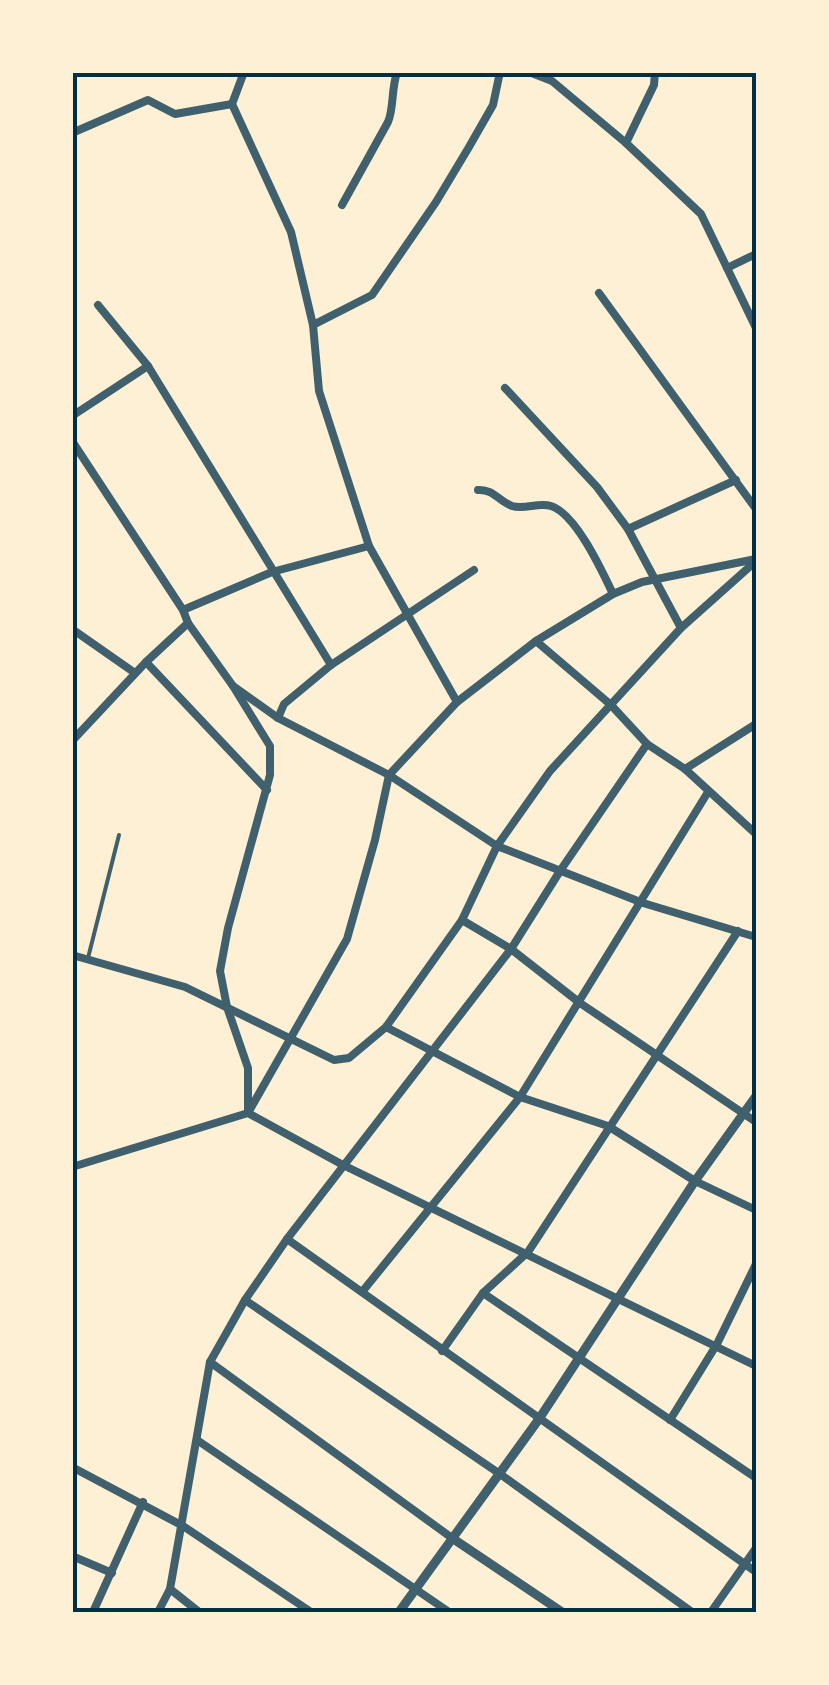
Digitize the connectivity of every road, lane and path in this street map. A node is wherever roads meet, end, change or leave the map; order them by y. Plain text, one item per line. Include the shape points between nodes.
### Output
1 (244, 72) edge
2 (398, 72) edge
3 (500, 72) edge
4 (529, 72) edge
5 (655, 72) edge
6 (232, 104) junction
7 (72, 133) edge
8 (626, 142) junction
9 (342, 205) dead end
10 (756, 254) edge
11 (728, 268) junction
12 (599, 293) dead end
13 (98, 305) dead end
14 (754, 317) edge
15 (312, 326) junction
16 (756, 328) edge
17 (148, 366) junction
18 (504, 388) dead end
19 (72, 416) edge
20 (73, 444) edge
21 (736, 480) junction
22 (478, 490) dead end
23 (756, 509) edge
24 (628, 529) junction
25 (369, 546) junction
26 (756, 560) edge
27 (474, 570) dead end
28 (272, 572) junction
29 (654, 580) junction
30 (613, 594) junction
31 (183, 610) junction
32 (407, 618) junction
33 (188, 624) junction
34 (681, 628) junction
35 (72, 629) edge
36 (536, 642) junction
37 (146, 662) junction
38 (331, 665) junction
39 (136, 674) junction
40 (232, 686) junction
41 (457, 702) junction
42 (611, 705) junction
43 (278, 718) junction
44 (756, 724) edge
45 (72, 741) edge
46 (647, 744) junction
47 (685, 769) junction
48 (388, 775) junction
49 (267, 790) junction
50 (708, 792) junction
51 (119, 834) dead end
52 (756, 834) edge
53 (497, 846) junction
54 (560, 871) junction
55 (642, 902) junction
56 (462, 920) junction
57 (738, 932) junction
58 (756, 937) edge
59 (512, 949) junction
60 (72, 955) edge
61 (88, 958) junction
62 (580, 1003) junction
63 (227, 1007) junction
64 (386, 1027) junction
65 (291, 1038) junction
66 (434, 1053) junction
67 (658, 1055) junction
68 (520, 1096) junction
69 (756, 1096) edge
70 (248, 1113) junction
71 (744, 1114) junction
72 (756, 1122) edge
73 (608, 1126) junction
74 (343, 1165) junction
75 (72, 1167) edge
76 (695, 1181) junction
77 (434, 1207) junction
78 (756, 1210) edge
79 (287, 1239) junction
80 (528, 1252) junction
81 (756, 1264) edge
82 (362, 1292) junction
83 (483, 1293) junction
84 (616, 1299) junction
85 (245, 1300) junction
86 (717, 1344) junction
87 (442, 1351) junction
88 (577, 1358) junction
89 (210, 1362) junction
90 (756, 1366) edge
91 (539, 1419) junction
92 (670, 1420) junction
93 (197, 1440) junction
94 (72, 1468) edge
95 (500, 1474) junction
96 (756, 1478) edge
97 (143, 1502) junction
98 (183, 1526) junction
99 (452, 1538) junction
100 (756, 1548) edge
101 (72, 1556) edge
102 (745, 1564) junction
103 (756, 1572) edge
104 (112, 1573) junction
105 (416, 1589) junction
106 (170, 1590) junction
107 (93, 1612) edge
108 (158, 1612) edge
109 (199, 1612) edge
110 (311, 1612) edge
111 (399, 1612) edge
112 (449, 1612) edge
113 (562, 1612) edge
114 (692, 1612) edge
115 (711, 1612) edge

1 - 6 street
2 - 9 street via 392,113
3 - 15 street via 493,105 469,148 372,295
4 - 8 street via 552,81
5 - 8 street
6 - 7 street via 175,114 148,100
6 - 15 street via 291,232
8 - 11 street via 701,214
10 - 11 street
11 - 14 street
12 - 21 street
13 - 17 street
14 - 16 street
15 - 25 street via 319,391
17 - 19 street
17 - 28 street
18 - 24 street
20 - 31 street
21 - 23 street
21 - 24 street
22 - 30 street via 515,507 560,510
24 - 29 street
25 - 28 street
25 - 32 street
26 - 29 street
26 - 34 street
27 - 32 street
28 - 31 street
28 - 38 street
29 - 30 street
29 - 34 street
30 - 36 street
31 - 33 street
32 - 38 street
32 - 41 street
33 - 37 street
33 - 40 street
34 - 42 street
35 - 39 street
36 - 41 street
36 - 42 street
37 - 39 street
37 - 49 street
38 - 43 street via 284,704
39 - 45 street
40 - 43 street
40 - 49 street via 270,746
41 - 48 street
42 - 46 street
42 - 53 street via 550,771
43 - 48 street
44 - 47 street
46 - 47 street
46 - 54 street
47 - 50 street
48 - 53 street
48 - 65 street via 346,938
49 - 63 street via 220,970
50 - 52 street
50 - 55 street
51 - 61 lane
53 - 54 street
53 - 56 street
54 - 55 street
54 - 59 street
55 - 57 street
55 - 62 street
56 - 59 street
56 - 64 street
57 - 58 street
57 - 67 street
59 - 62 street
59 - 66 street
60 - 61 street
61 - 63 street
62 - 67 street
62 - 68 street
63 - 65 street
63 - 70 street via 248,1068
64 - 65 street via 343,1061
64 - 66 street
65 - 70 street
66 - 68 street
66 - 74 street
67 - 71 street
67 - 73 street
68 - 73 street
68 - 77 street
69 - 71 street
70 - 74 street
70 - 75 street
71 - 72 street
71 - 76 street
73 - 76 street
73 - 80 street
74 - 77 street
74 - 79 street
76 - 78 street
76 - 84 street
77 - 80 street
77 - 82 street
79 - 82 street
79 - 85 street
80 - 83 street
80 - 84 street
81 - 86 street
82 - 87 street
83 - 87 street
83 - 88 street
84 - 86 street
84 - 88 street
85 - 89 street
85 - 95 street
86 - 90 street
86 - 92 street
87 - 91 street
88 - 91 street
88 - 92 street
89 - 93 street
89 - 99 street
91 - 95 street
91 - 102 street
92 - 96 street
93 - 98 street
93 - 105 street
94 - 97 street
95 - 99 street
95 - 114 street
97 - 98 street
97 - 104 street
98 - 106 street
98 - 110 street
99 - 105 street
99 - 113 street
100 - 102 street
101 - 104 street
102 - 103 street
102 - 115 street
104 - 107 street
105 - 111 street
105 - 112 street
106 - 108 street
106 - 109 street

